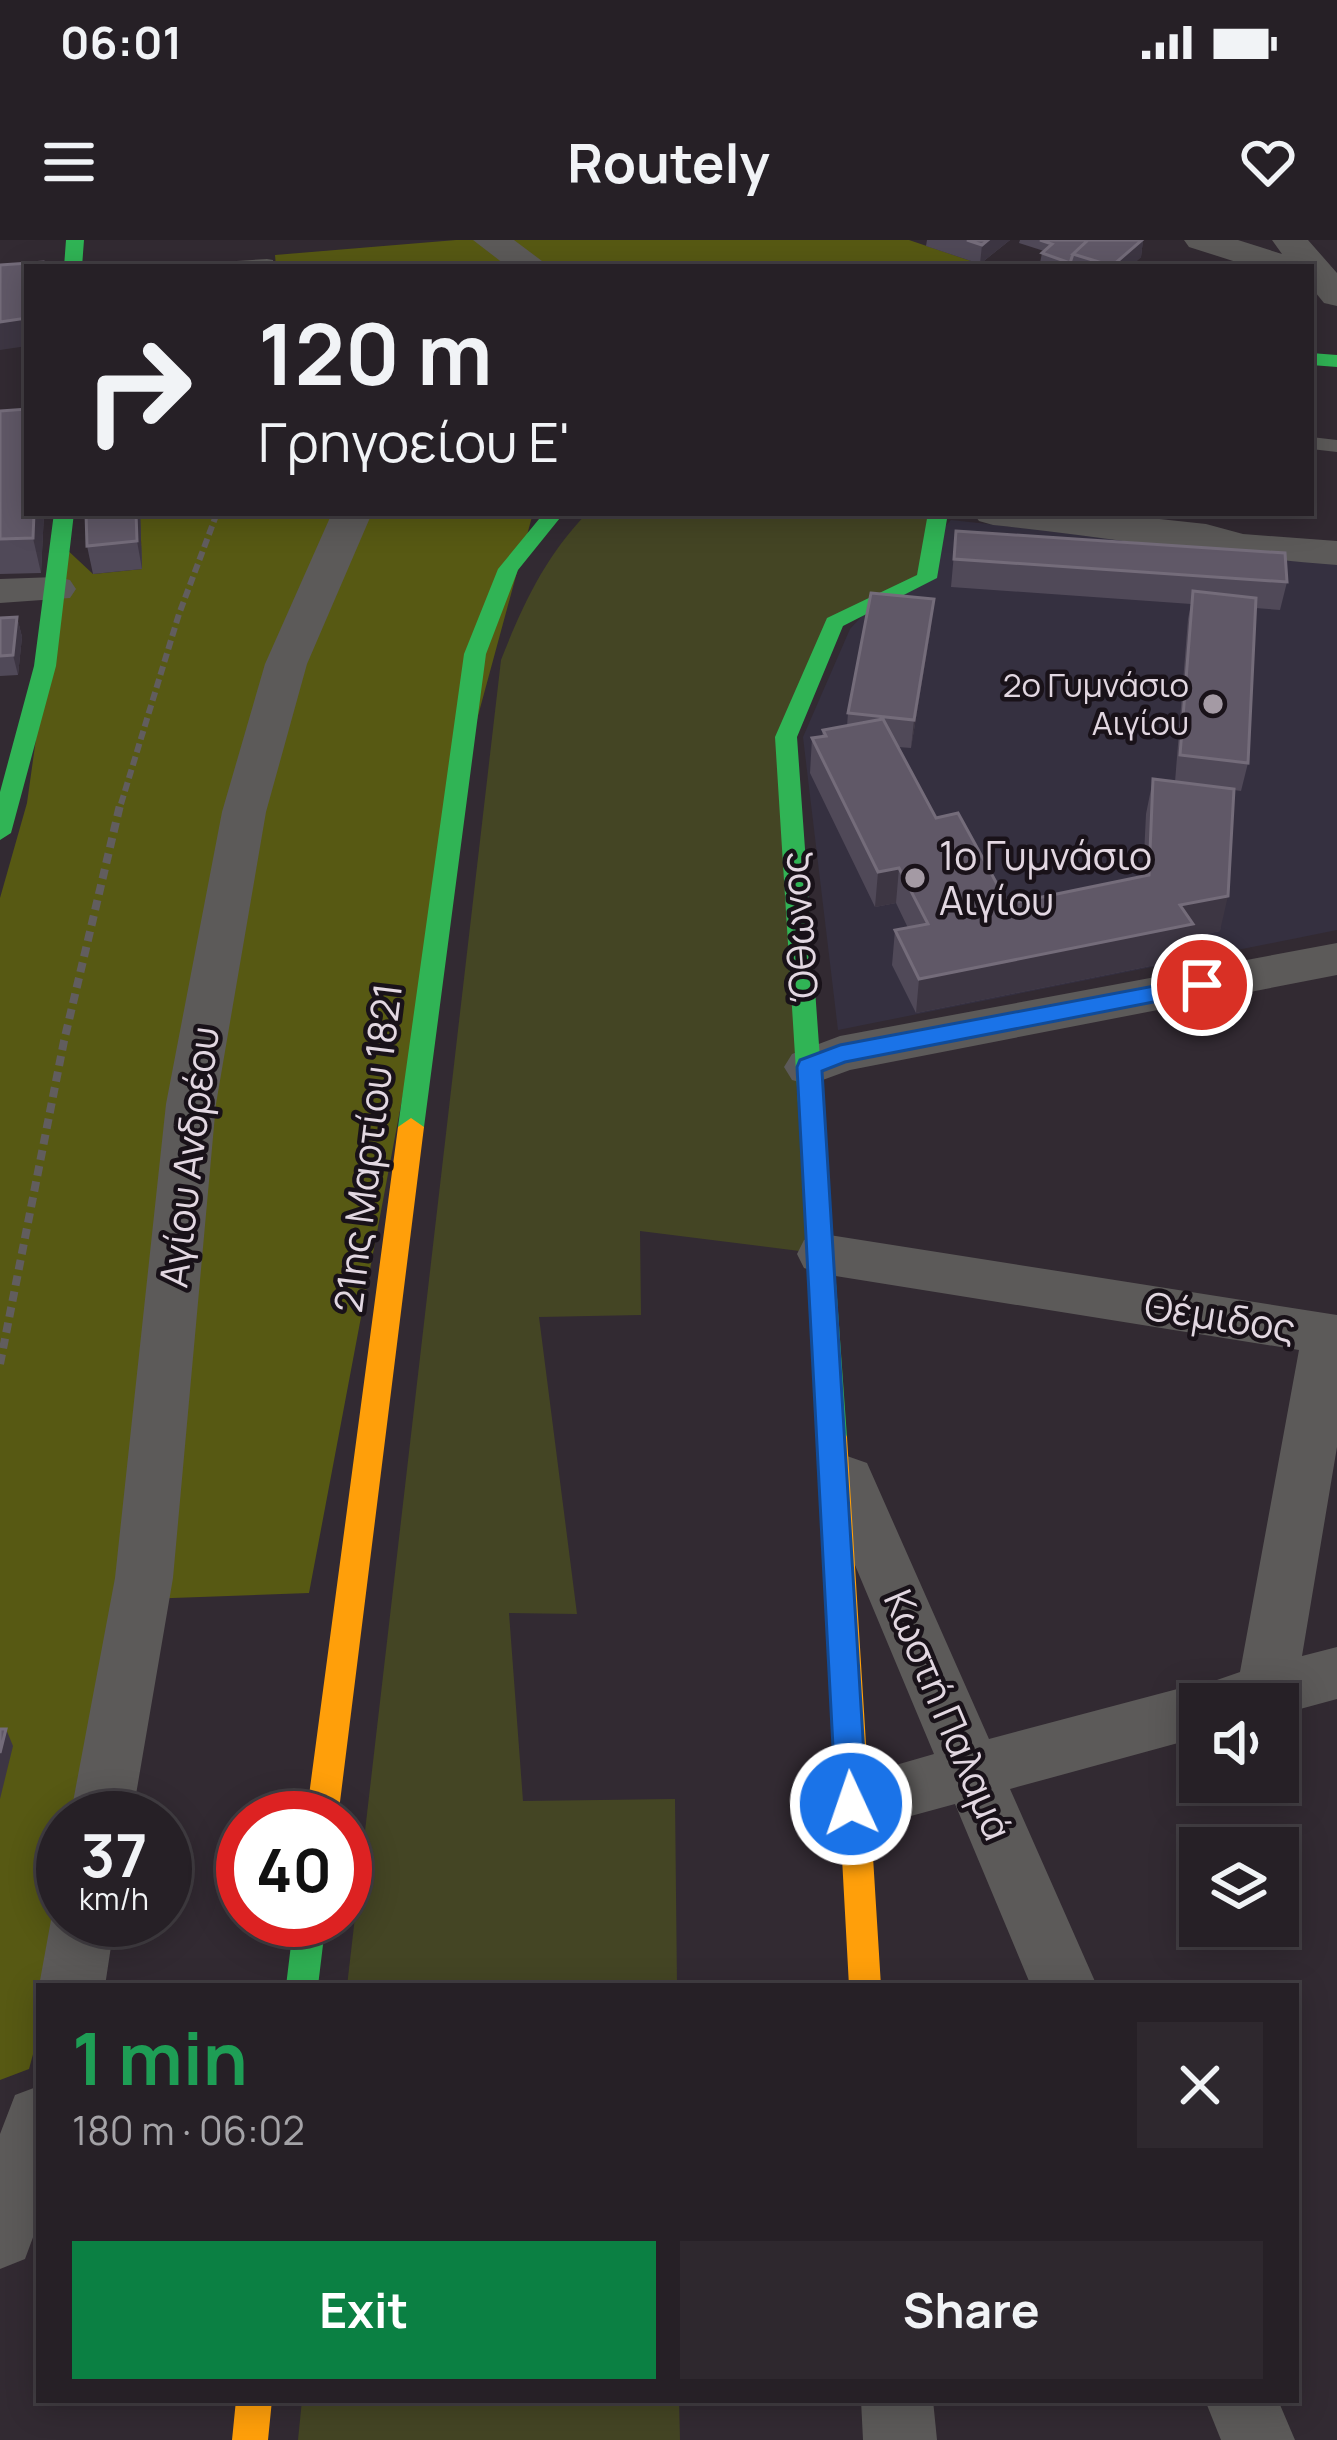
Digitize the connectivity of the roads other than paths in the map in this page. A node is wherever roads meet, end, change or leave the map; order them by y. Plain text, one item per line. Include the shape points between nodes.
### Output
1 (490, 240) edge
2 (1201, 240) edge
3 (267, 263) dead end
4 (256, 264) edge
5 (527, 264) edge
6 (1272, 264) edge
7 (64, 516) edge
8 (351, 516) edge
9 (551, 516) edge
10 (937, 516) edge
11 (1022, 516) edge
12 (1337, 553) edge
13 (56, 590) junction
14 (0, 591) edge
15 (0, 832) edge
16 (1337, 959) edge
17 (808, 1046) junction
18 (823, 1254) junction
19 (831, 1444) junction
20 (1337, 1673) edge
21 (1247, 1683) edge
22 (1299, 1683) edge
23 (1179, 1716) edge
24 (973, 1771) junction
25 (106, 1791) edge
26 (325, 1791) edge
27 (851, 1804) junction
28 (78, 1947) edge
29 (307, 1947) edge
30 (72, 1983) edge
31 (302, 1983) edge
32 (865, 1983) edge
33 (1063, 1983) edge
34 (36, 2128) edge
35 (0, 2234) edge
36 (254, 2403) edge
37 (897, 2403) edge
38 (1242, 2403) edge
39 (250, 2440) edge
40 (900, 2440) edge
41 (1258, 2440) edge

1 - 5 street
2 - 6 street
3 - 4 lane
7 - 13 main road
8 - 25 street, Αγίου Ανδρέου via 286,664 244,812 191,1104 144,1578
9 - 26 main road, 21ης Μαρτίου 1821 via 493,590 469,679
10 - 17 main road, Όθωνος via 927,578 834,622 785,737
11 - 12 street
13 - 14 street
13 - 15 main road
16 - 17 street via 840,1054
17 - 18 main road, Όθωνος
18 - 19 main road, Όθωνος
18 - 21 street, Θέμιδος via 1330,1334
19 - 24 street, Κωστή Παλαμά
19 - 27 main road, Όθωνος
20 - 22 street
23 - 24 street
24 - 27 street
24 - 33 street, Κωστή Παλαμά
27 - 32 main road, Όθωνος
28 - 30 street
29 - 31 main road
34 - 35 street
36 - 39 main road
37 - 40 street
38 - 41 street

